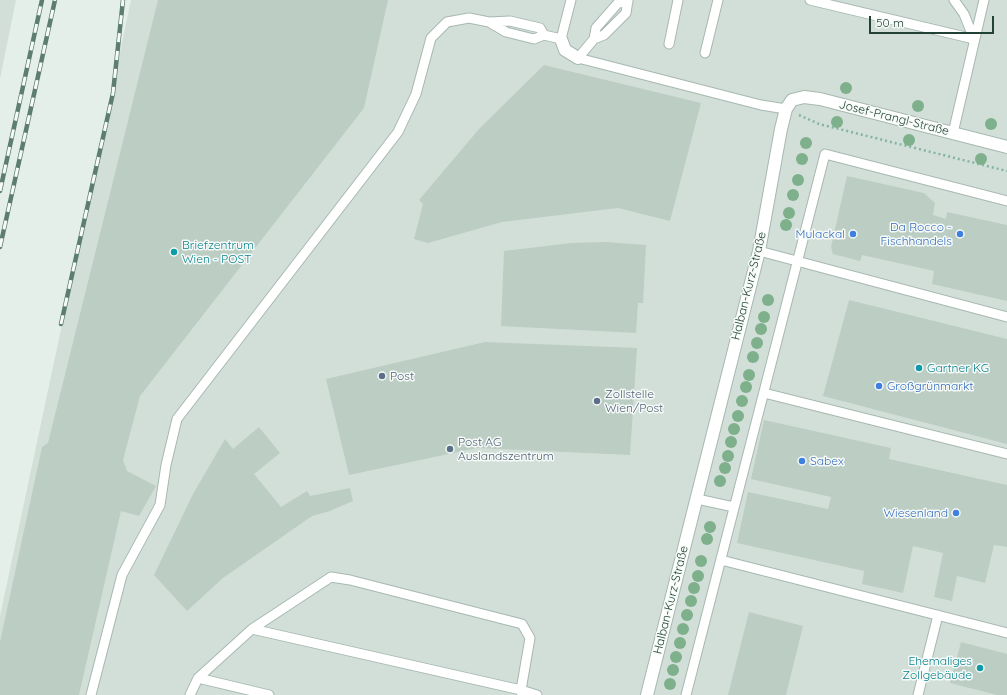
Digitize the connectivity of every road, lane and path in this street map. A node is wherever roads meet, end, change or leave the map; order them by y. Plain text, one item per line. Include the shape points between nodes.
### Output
1 (571, 0) edge
2 (678, 0) edge
3 (718, 0) edge
4 (810, 0) edge
5 (954, 0) edge
6 (984, 0) edge
7 (628, 1) edge
8 (562, 39) junction
9 (974, 39) junction
10 (668, 44) dead end
11 (705, 53) dead end
12 (578, 58) junction
13 (786, 109) junction
14 (953, 133) junction
15 (1007, 147) edge
16 (1007, 172) edge
17 (1007, 201) edge
18 (759, 251) junction
19 (797, 262) junction
20 (1007, 317) edge
21 (764, 393) junction
22 (1007, 454) edge
23 (697, 499) junction
24 (734, 506) junction
25 (720, 560) junction
26 (938, 615) junction
27 (252, 628) junction
28 (1007, 633) edge
29 (198, 678) junction
30 (521, 693) edge
31 (91, 695) edge
32 (190, 695) edge
33 (269, 695) edge
34 (537, 695) edge
35 (647, 695) edge
36 (686, 695) edge
37 (918, 695) edge

1 - 8 lane
2 - 10 lane
3 - 11 lane
4 - 9 lane
5 - 9 lane via 964,14
6 - 9 lane
7 - 12 lane via 626,13 604,35 594,39
8 - 12 street via 565,50
8 - 31 lane via 544,35 540,28 510,21 489,22 469,18 447,22 431,38 416,94 398,132 177,419 160,506 122,575
9 - 14 lane
12 - 13 lane via 761,105
13 - 14 street, Josef-Prangl-Straße via 796,98 815,98
13 - 16 path via 819,124
13 - 18 street, Halban-Kurz-Straße
14 - 15 street, Josef-Prangl-Straße
17 - 19 lane via 825,154
18 - 19 lane
18 - 23 street, Halban-Kurz-Straße
19 - 20 lane
19 - 21 lane
21 - 22 lane
21 - 24 lane
23 - 24 lane
23 - 35 street, Halban-Kurz-Straße
24 - 25 lane
25 - 26 lane
25 - 36 lane
26 - 28 lane
26 - 37 lane
27 - 29 lane
27 - 30 lane
27 - 30 lane via 331,577 350,580 522,624 530,638
29 - 32 lane
29 - 33 lane
30 - 34 lane

